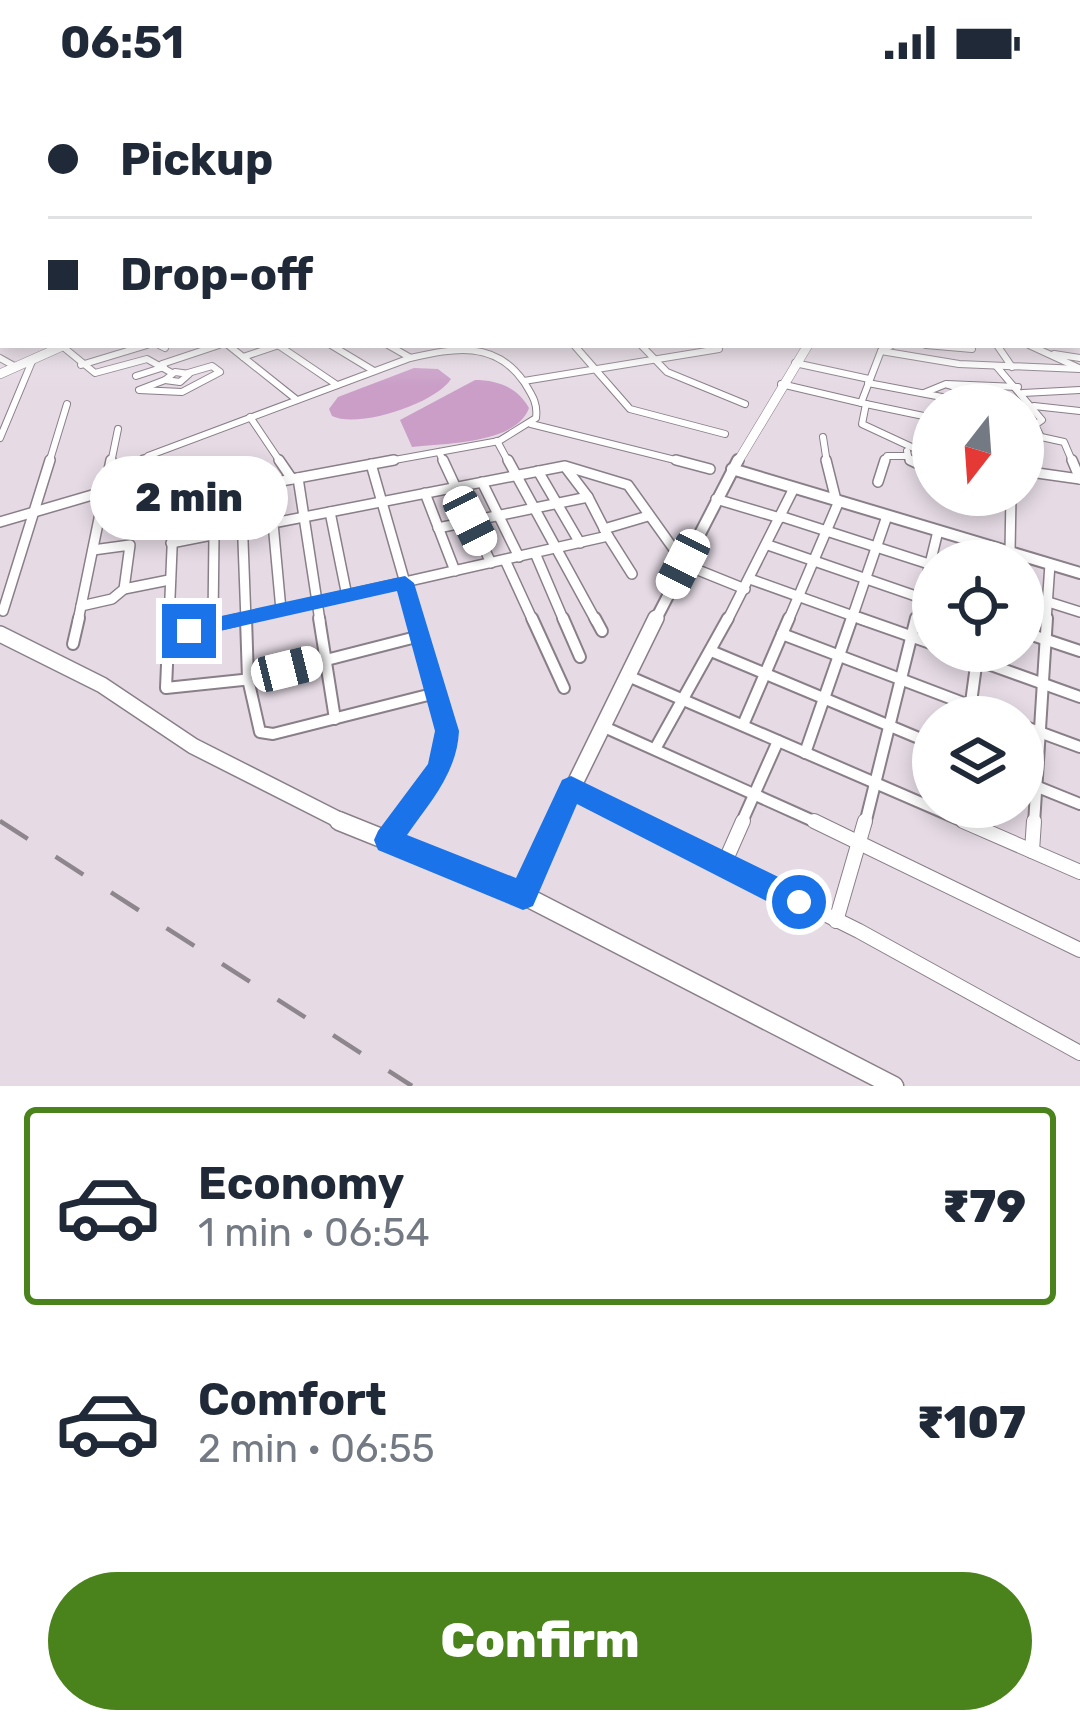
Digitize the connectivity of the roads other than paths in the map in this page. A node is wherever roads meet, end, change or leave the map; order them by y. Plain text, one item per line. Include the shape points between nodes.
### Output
1 (58, 348) edge
2 (65, 348) edge
3 (115, 348) edge
4 (137, 348) edge
5 (215, 348) edge
6 (229, 348) edge
7 (268, 348) edge
8 (282, 348) edge
9 (336, 348) edge
10 (393, 348) edge
11 (489, 348) edge
12 (577, 348) edge
13 (643, 348) edge
14 (806, 348) edge
15 (886, 348) edge
16 (960, 348) edge
17 (999, 348) edge
18 (1035, 348) edge
19 (719, 349) dead end
20 (972, 349) dead end
21 (881, 351) junction
22 (121, 353) junction
23 (0, 354) edge
24 (242, 356) junction
25 (410, 358) junction
26 (32, 359) junction
27 (129, 359) dead end
28 (652, 360) junction
29 (795, 363) junction
30 (1078, 364) edge
31 (81, 365) junction
32 (163, 366) junction
33 (212, 366) junction
34 (16, 367) junction
35 (997, 367) junction
36 (1012, 367) junction
37 (595, 369) junction
38 (374, 371) junction
39 (0, 374) edge
40 (136, 376) dead end
41 (169, 376) junction
42 (186, 380) junction
43 (524, 381) junction
44 (869, 381) junction
45 (781, 384) junction
46 (1015, 384) edge
47 (337, 385) junction
48 (1080, 385) edge
49 (912, 391) edge
50 (1044, 394) edge
51 (297, 400) junction
52 (864, 403) junction
53 (67, 404) dead end
54 (745, 404) dead end
55 (1044, 407) edge
56 (1080, 411) edge
57 (912, 413) edge
58 (250, 417) junction
59 (531, 424) junction
60 (118, 429) dead end
61 (725, 434) dead end
62 (1044, 436) edge
63 (823, 437) dead end
64 (0, 438) edge
65 (497, 441) junction
66 (439, 452) junction
67 (907, 453) junction
68 (912, 454) edge
69 (912, 456) edge
70 (371, 464) junction
71 (565, 466) junction
72 (710, 469) dead end
73 (732, 470) junction
74 (538, 471) junction
75 (1044, 474) edge
76 (513, 476) junction
77 (295, 478) junction
78 (1080, 479) edge
79 (482, 482) junction
80 (878, 482) dead end
81 (123, 486) junction
82 (241, 488) junction
83 (454, 488) junction
84 (794, 488) junction
85 (105, 491) junction
86 (425, 493) junction
87 (588, 497) junction
88 (716, 499) junction
89 (174, 500) junction
90 (382, 501) junction
91 (838, 501) junction
92 (557, 502) junction
93 (530, 508) junction
94 (34, 511) junction
95 (330, 512) junction
96 (499, 516) junction
97 (648, 516) junction
98 (887, 516) junction
99 (304, 517) junction
100 (780, 517) junction
101 (470, 521) junction
102 (0, 522) edge
103 (273, 523) junction
104 (438, 528) junction
105 (242, 529) junction
106 (827, 531) junction
107 (938, 531) junction
108 (606, 533) junction
109 (214, 535) junction
110 (936, 540) edge
111 (959, 540) edge
112 (580, 542) junction
113 (171, 543) junction
114 (768, 545) junction
115 (876, 547) junction
116 (556, 548) junction
117 (673, 548) dead end
118 (93, 550) junction
119 (535, 553) junction
120 (519, 556) junction
121 (912, 558) edge
122 (505, 560) junction
123 (814, 562) junction
124 (1044, 562) edge
125 (491, 563) junction
126 (683, 564) junction
127 (1050, 564) junction
128 (455, 571) junction
129 (1080, 573) edge
130 (632, 574) dead end
131 (865, 579) junction
132 (169, 580) junction
133 (405, 583) junction
134 (748, 584) junction
135 (124, 590) junction
136 (912, 595) edge
137 (347, 596) junction
138 (799, 596) junction
139 (1044, 601) edge
140 (318, 602) junction
141 (1047, 602) junction
142 (81, 606) junction
143 (281, 610) junction
144 (3, 611) dead end
145 (1080, 612) edge
146 (853, 615) junction
147 (246, 618) junction
148 (213, 626) junction
149 (602, 631) dead end
150 (0, 634) edge
151 (782, 634) junction
152 (165, 636) junction
153 (420, 636) junction
154 (911, 637) joint
155 (1045, 640) junction
156 (73, 644) dead end
157 (710, 651) junction
158 (1080, 651) edge
159 (839, 656) junction
160 (580, 657) dead end
161 (326, 659) junction
162 (1016, 672) edge
163 (762, 674) junction
164 (627, 675) junction
165 (248, 679) junction
166 (901, 679) junction
167 (1042, 683) junction
168 (564, 688) dead end
169 (436, 693) junction
170 (938, 696) edge
171 (1041, 696) edge
172 (1080, 697) edge
173 (682, 699) junction
174 (824, 699) junction
175 (335, 719) junction
176 (743, 725) junction
177 (602, 726) junction
178 (889, 726) junction
179 (1044, 734) edge
180 (912, 735) edge
181 (778, 741) junction
182 (1080, 747) edge
183 (655, 749) junction
184 (805, 753) junction
185 (875, 783) junction
186 (571, 788) junction
187 (1044, 790) edge
188 (756, 793) junction
189 (912, 797) edge
190 (1080, 804) edge
191 (987, 828) edge
192 (1031, 828) edge
193 (387, 840) junction
194 (859, 847) junction
195 (1032, 851) junction
196 (724, 864) junction
197 (1080, 872) edge
198 (523, 896) junction
199 (836, 921) junction
200 (1080, 950) edge
201 (1080, 1053) edge
202 (894, 1086) edge

1 - 26 street
2 - 31 street
3 - 22 street
4 - 22 street
5 - 32 street
6 - 24 street
7 - 24 street
8 - 47 street
9 - 38 street
10 - 25 street
11 - 25 street
11 - 43 street
12 - 37 street
13 - 28 street
14 - 29 street
15 - 21 street
16 - 20 street
17 - 36 street
18 - 30 street
19 - 28 street
21 - 35 street
21 - 44 street
22 - 27 street
22 - 31 street
23 - 34 street
24 - 33 street
24 - 51 street
25 - 38 street
26 - 34 street
26 - 64 street
28 - 37 street
28 - 54 street
29 - 44 street
29 - 45 street
30 - 36 street
30 - 48 street
31 - 32 street via 97,374 147,359
32 - 40 street
32 - 41 street
33 - 42 street
33 - 42 street via 216,378
34 - 39 street
35 - 36 street
35 - 46 street
37 - 43 street
37 - 61 street via 630,409
38 - 47 street
41 - 42 street
41 - 42 street via 139,390 163,395
43 - 59 street via 539,408
44 - 49 street
44 - 52 street
45 - 52 street
45 - 73 street
47 - 51 street
48 - 50 street
51 - 58 street
52 - 57 street
52 - 67 street via 862,424 889,433
53 - 94 street
55 - 56 street
58 - 77 street
58 - 81 street via 148,456 125,474
59 - 65 street
59 - 72 street
60 - 85 street
62 - 78 street via 1064,442
63 - 91 street via 821,458
65 - 66 street
65 - 76 street
66 - 70 street
66 - 83 street
67 - 68 street
67 - 69 street
67 - 80 street via 887,456
70 - 77 street
70 - 90 street
71 - 74 street
71 - 87 street
71 - 97 street via 620,480
73 - 84 street
73 - 88 street
74 - 76 street
74 - 92 street
75 - 78 street
76 - 79 street
76 - 93 street
77 - 82 street
77 - 99 street
79 - 83 street
79 - 96 street
81 - 85 street
81 - 89 street via 137,499
82 - 89 street
82 - 105 street
83 - 86 street
83 - 101 street
84 - 91 street
84 - 100 street
85 - 94 street
85 - 118 street
86 - 90 street
86 - 104 street
87 - 92 street
87 - 108 street
88 - 100 street
88 - 126 street
89 - 113 street
90 - 95 street
90 - 133 street
91 - 98 street
91 - 106 street
92 - 93 street
92 - 112 street
93 - 96 street
93 - 116 street
94 - 102 street
94 - 144 street
95 - 99 street
95 - 137 street
96 - 101 street
96 - 120 street
97 - 108 street
97 - 117 street
98 - 107 street
98 - 115 street
99 - 103 street
99 - 140 street
100 - 106 street
100 - 114 street
101 - 104 street
101 - 125 street
103 - 105 street
103 - 143 street
104 - 128 street
105 - 109 street
105 - 147 street
106 - 115 street
106 - 123 street
107 - 110 street
107 - 111 street
108 - 112 street
108 - 130 street
109 - 113 street
109 - 148 street
112 - 116 street
113 - 132 street
114 - 123 street
114 - 134 street
115 - 121 street
115 - 131 street
116 - 119 street
116 - 149 street
118 - 135 street via 131,547
118 - 142 street
119 - 120 street
119 - 160 street
120 - 122 street
122 - 125 street
122 - 168 street
123 - 131 street
123 - 138 street
124 - 127 street
125 - 128 street
126 - 134 street
126 - 164 street
127 - 129 street
127 - 141 street
128 - 133 street
131 - 136 street
131 - 146 street
132 - 135 street
132 - 152 street
133 - 137 street
133 - 153 street
134 - 138 street
134 - 157 street
135 - 142 street
137 - 140 street
138 - 146 street
138 - 151 street
139 - 141 street
140 - 143 street
140 - 161 street
141 - 145 street
141 - 155 street
142 - 156 street
143 - 147 street
146 - 154 street
146 - 159 street
147 - 148 street
147 - 165 street
148 - 152 street
150 - 193 street via 102,685 193,746
151 - 159 street
151 - 163 street
152 - 165 street via 166,688
153 - 161 street
153 - 169 street
154 - 166 street
155 - 158 street
155 - 167 street
157 - 163 street
157 - 173 street
159 - 166 street
159 - 174 street
161 - 165 street
161 - 175 street
162 - 167 street
163 - 174 street
163 - 176 street
164 - 173 street
164 - 177 street
165 - 175 street via 260,732
166 - 170 street
166 - 178 street
167 - 171 street
167 - 172 street
169 - 175 street
169 - 193 street via 446,752
173 - 176 street
173 - 183 street
174 - 178 street
174 - 184 street
176 - 181 street
177 - 183 street
177 - 186 street
178 - 180 street
178 - 185 street
179 - 182 street
181 - 184 street
181 - 188 street
183 - 188 street
184 - 185 street
185 - 189 street
185 - 194 street
186 - 196 street
186 - 198 street
187 - 190 street
188 - 194 street
188 - 196 street
191 - 195 street
192 - 195 street
193 - 198 street
194 - 199 street
194 - 200 street
195 - 197 street
196 - 199 street
198 - 202 street
199 - 201 street

